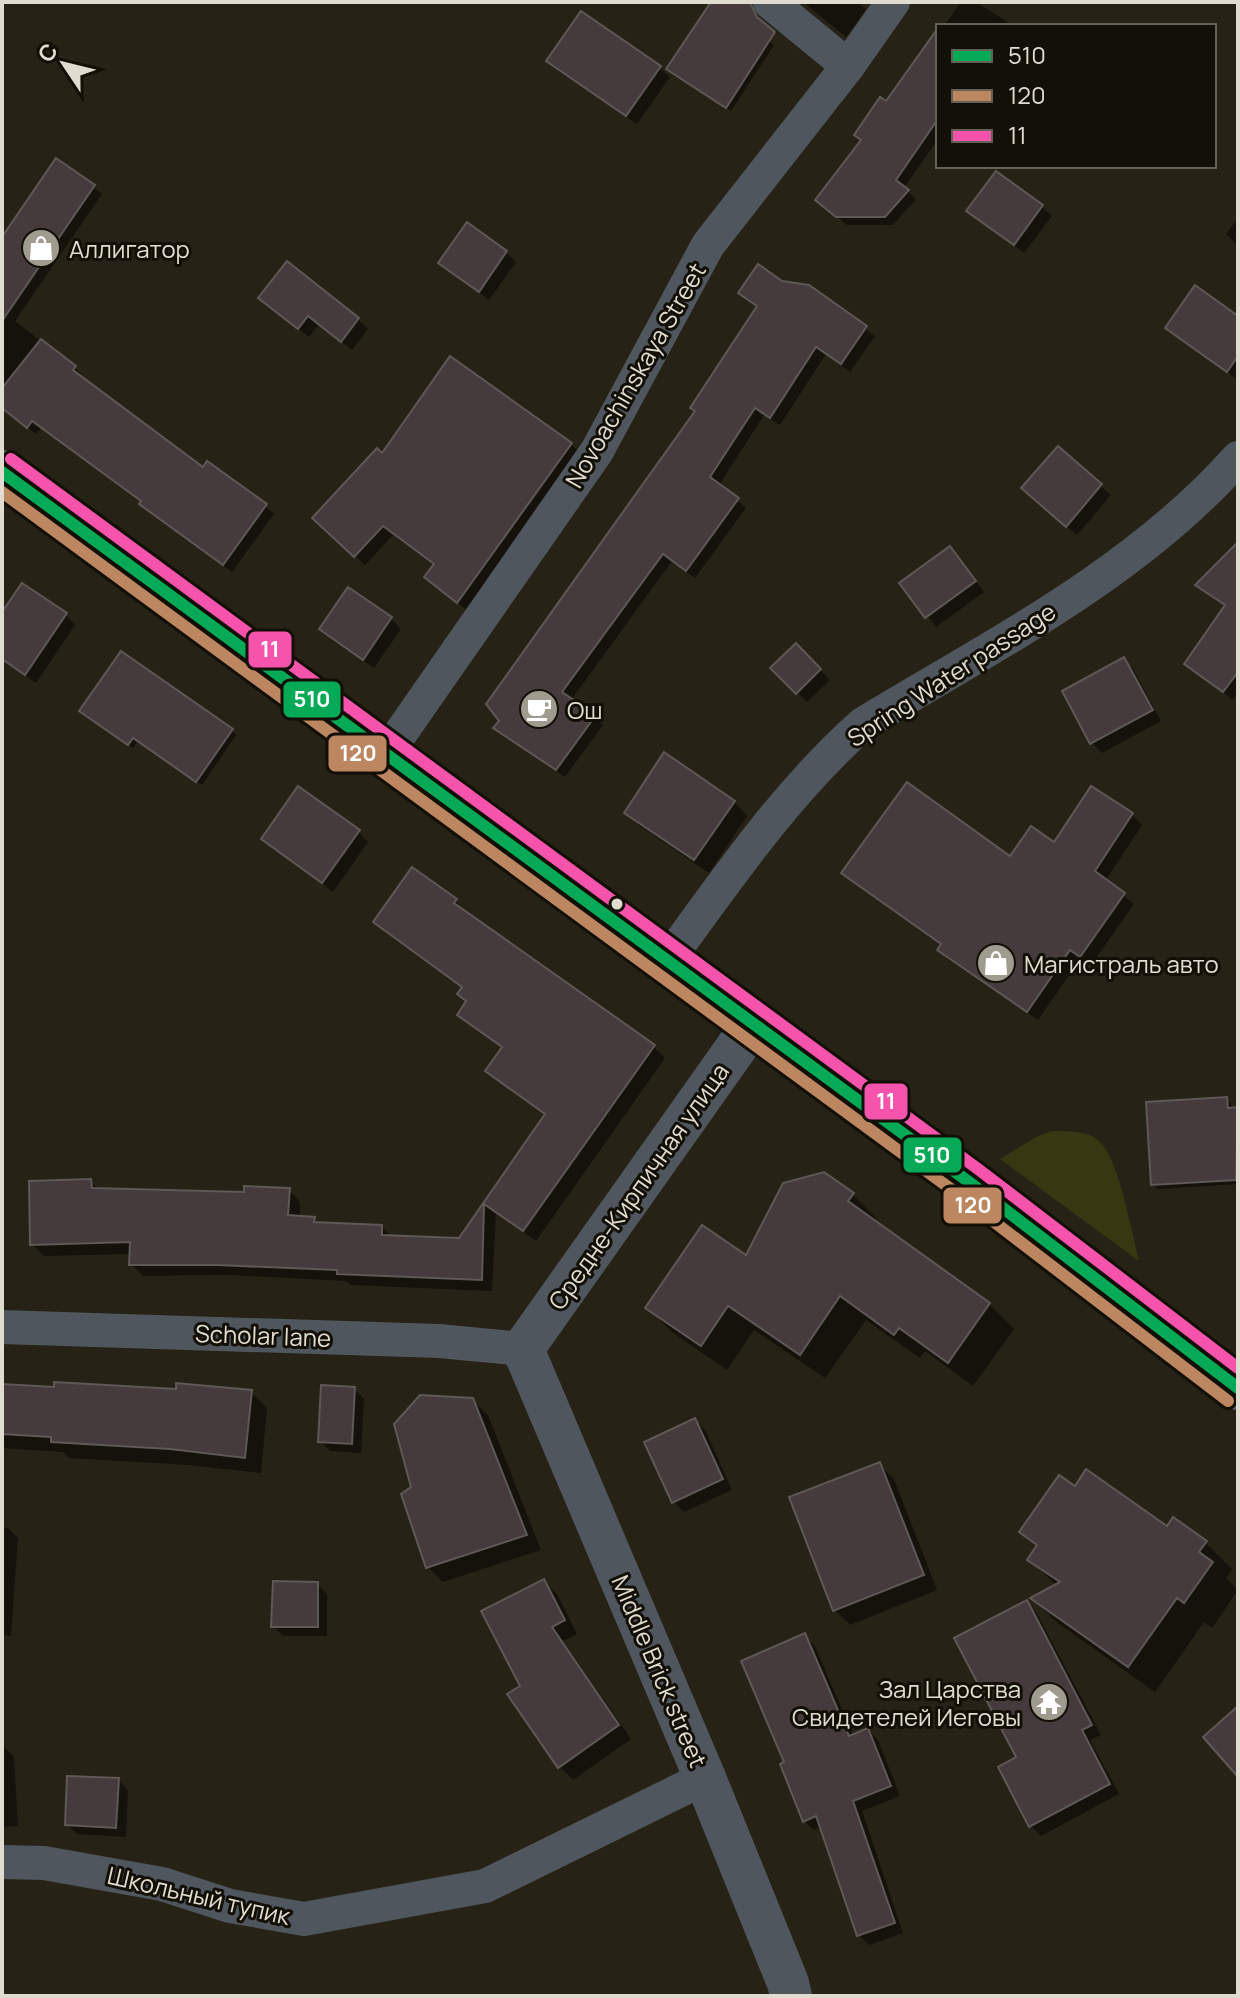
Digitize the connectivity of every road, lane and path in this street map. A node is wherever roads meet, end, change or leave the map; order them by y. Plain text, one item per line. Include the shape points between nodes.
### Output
1 (770, 2) edge
2 (893, 2) edge
3 (848, 66) junction
4 (1238, 458) edge
5 (2, 472) edge
6 (386, 754) junction
7 (667, 961) junction
8 (753, 1024) junction
9 (2, 1327) edge
10 (523, 1349) junction
11 (1238, 1388) edge
12 (705, 1778) junction
13 (2, 1862) edge
14 (791, 1996) edge

1 - 3 street
2 - 3 street, Novoachinskaya Street
3 - 6 street, Novoachinskaya Street via 708,245 597,451
4 - 7 street, Spring Water passage via 1159,535 1077,594 863,724 813,772
5 - 6 main road
6 - 7 main road
7 - 8 main road
8 - 10 street, Средне-Кирпичная улица
8 - 11 main road
9 - 10 street, Scholar lane via 439,1341
10 - 12 street, Middle Brick street
12 - 13 street, Школьный тупик via 485,1886 304,1919 230,1906 148,1882 44,1863
12 - 14 street, Middle Brick street

